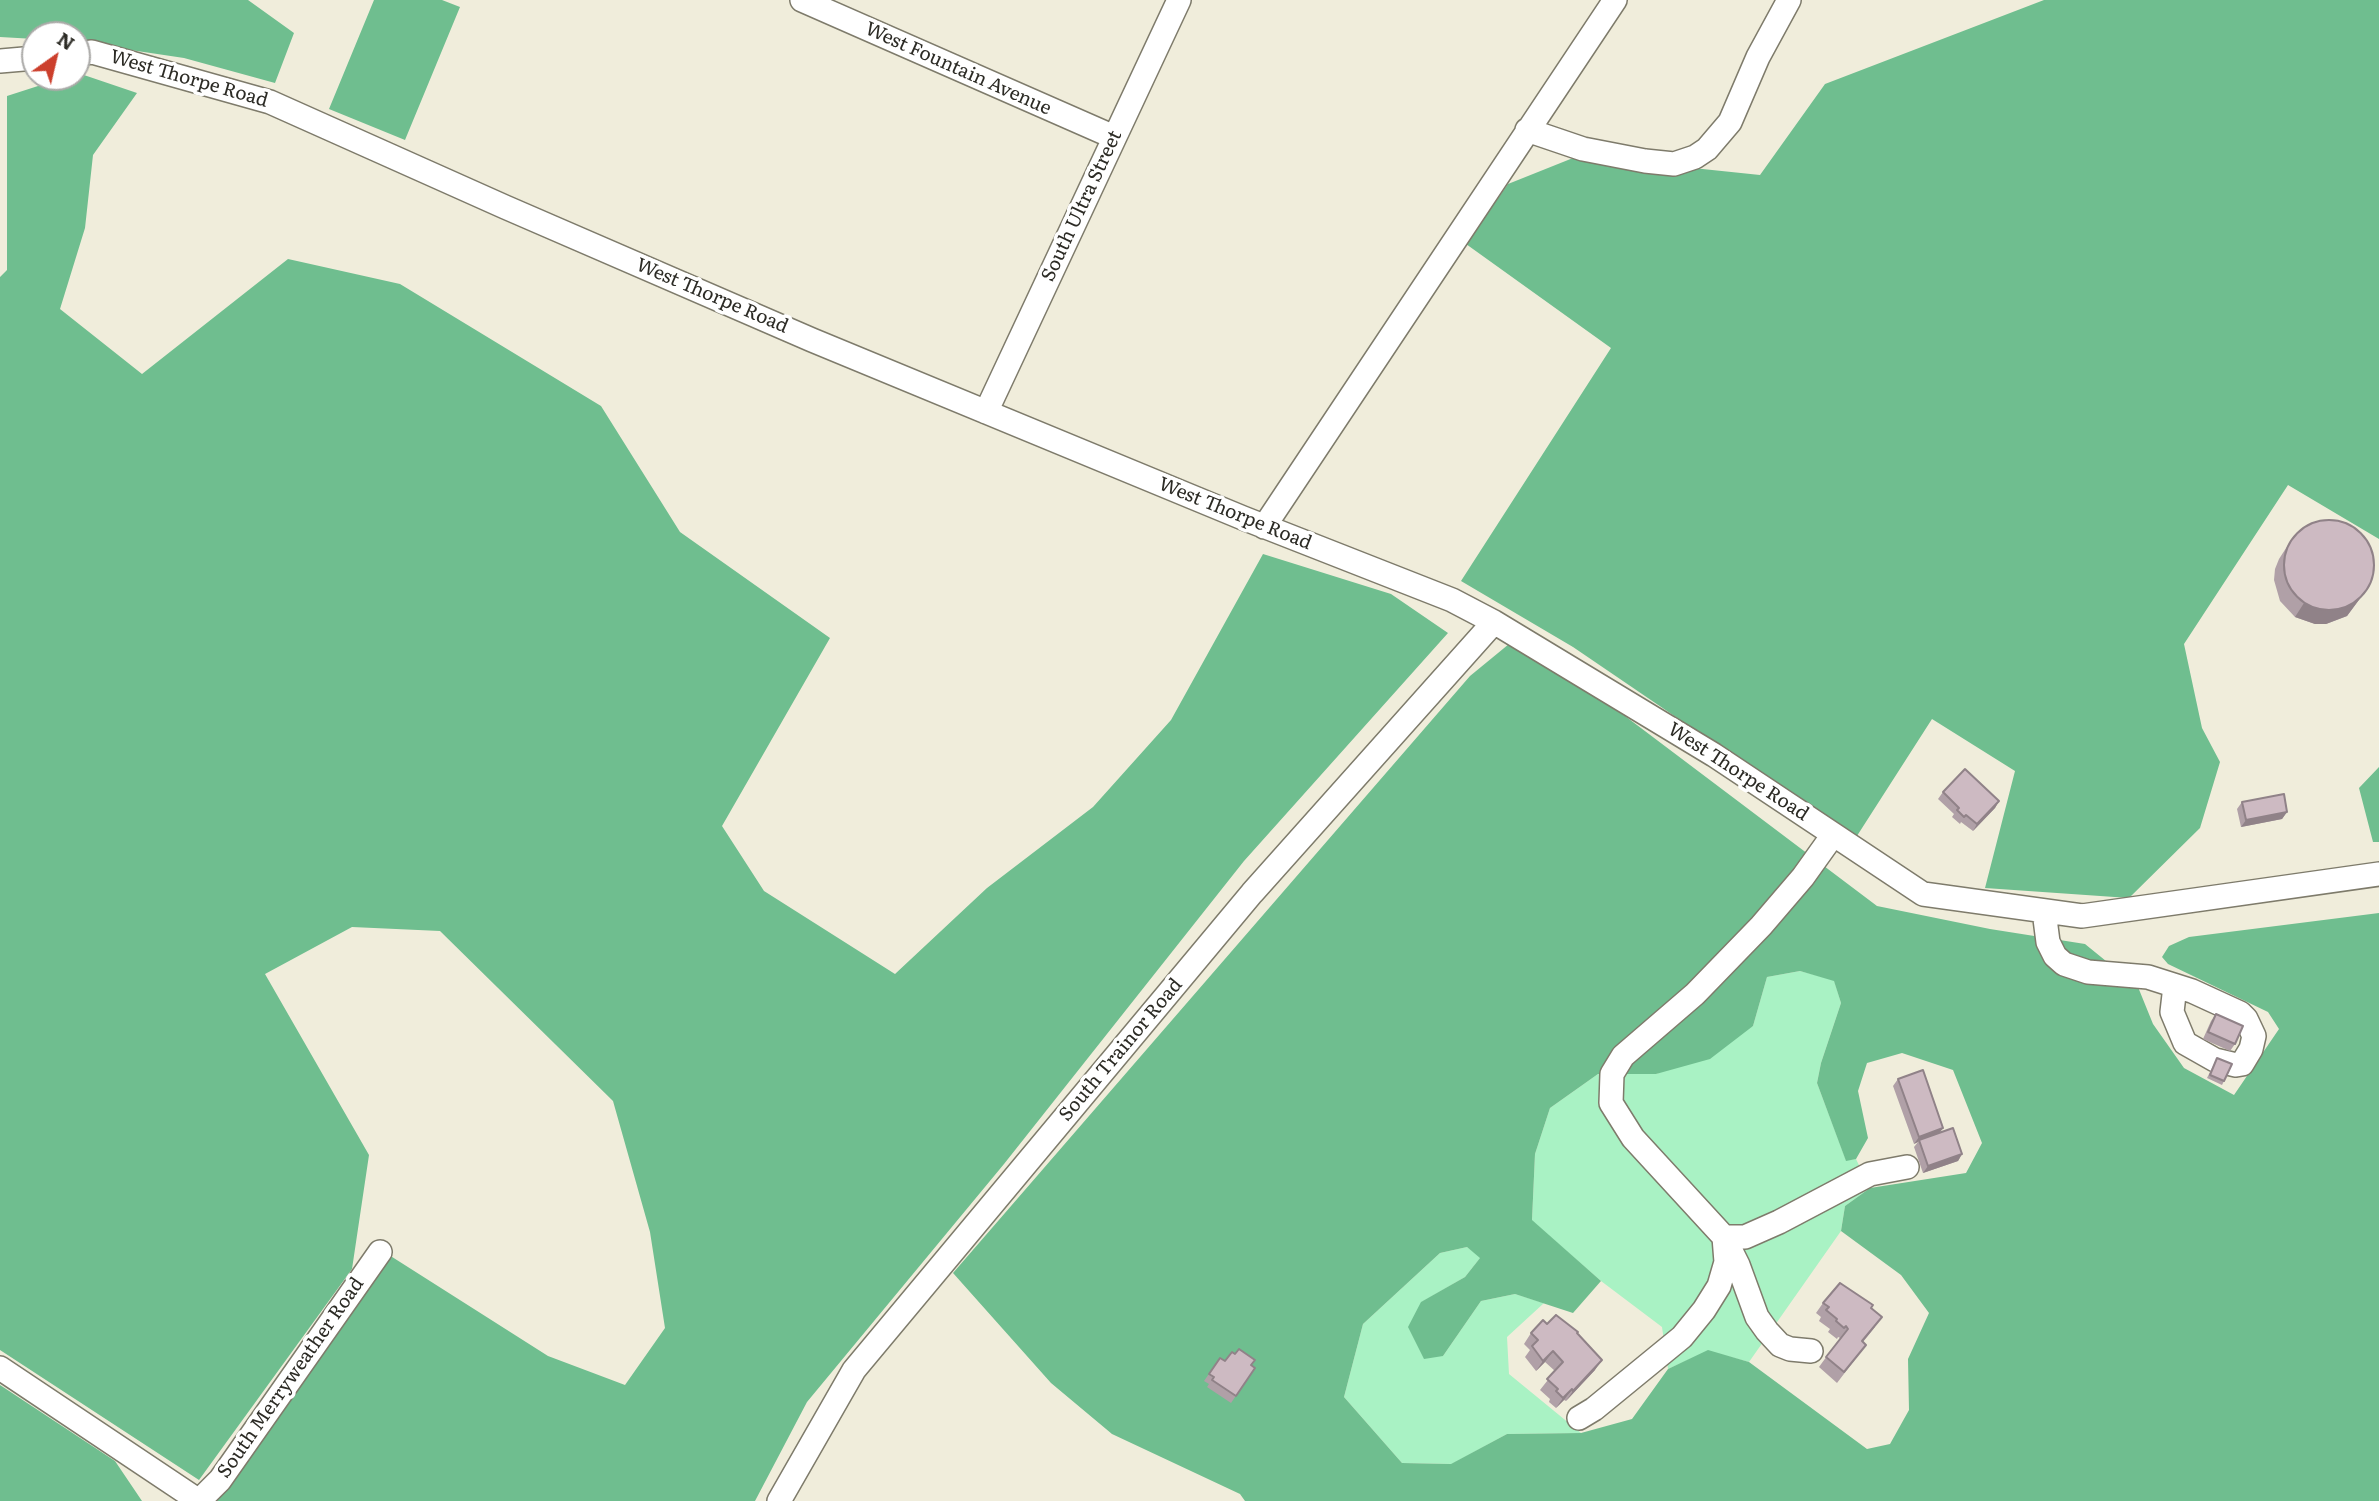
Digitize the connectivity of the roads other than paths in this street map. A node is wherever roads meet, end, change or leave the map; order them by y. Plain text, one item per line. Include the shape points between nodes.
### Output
1 (802, 0) edge
2 (1179, 0) edge
3 (1615, 0) edge
4 (1789, 0) edge
5 (91, 52) edge
6 (21, 59) edge
7 (0, 61) edge
8 (1527, 130) junction
9 (1114, 137) junction
10 (986, 412) junction
11 (1264, 527) junction
12 (1494, 622) junction
13 (1833, 835) junction
14 (2379, 874) edge
15 (2044, 911) junction
16 (2175, 986) dead end
17 (1907, 1167) dead end
18 (1724, 1237) junction
19 (380, 1252) dead end
20 (1811, 1351) dead end
21 (0, 1368) edge
22 (1578, 1418) dead end
23 (199, 1501) edge
24 (779, 1501) edge

1 - 9 street, West Fountain Avenue
2 - 9 street, South Ultra Street
3 - 8 street
4 - 8 street via 1730,122 1695,157 1674,163 1645,161 1583,149
5 - 10 street, West Thorpe Road via 270,102
6 - 7 street
8 - 11 street
9 - 10 street, South Ultra Street
10 - 11 street, West Thorpe Road
11 - 12 street, West Thorpe Road via 1452,600
12 - 13 street, West Thorpe Road via 1714,755
12 - 24 street, South Trainor Road via 1252,893 854,1370
13 - 15 street, West Thorpe Road via 1923,894
13 - 18 street via 1761,926 1695,994 1623,1056 1612,1074 1611,1103 1633,1138
14 - 15 street, West Thorpe Road via 2082,916
15 - 16 street via 2048,942 2064,964 2088,972 2148,977
17 - 18 street via 1870,1174 1745,1237
18 - 20 street via 1767,1331 1780,1345
18 - 22 street via 1726,1262 1719,1286 1704,1310 1682,1337
19 - 23 street, South Merryweather Road via 220,1480
21 - 23 street

